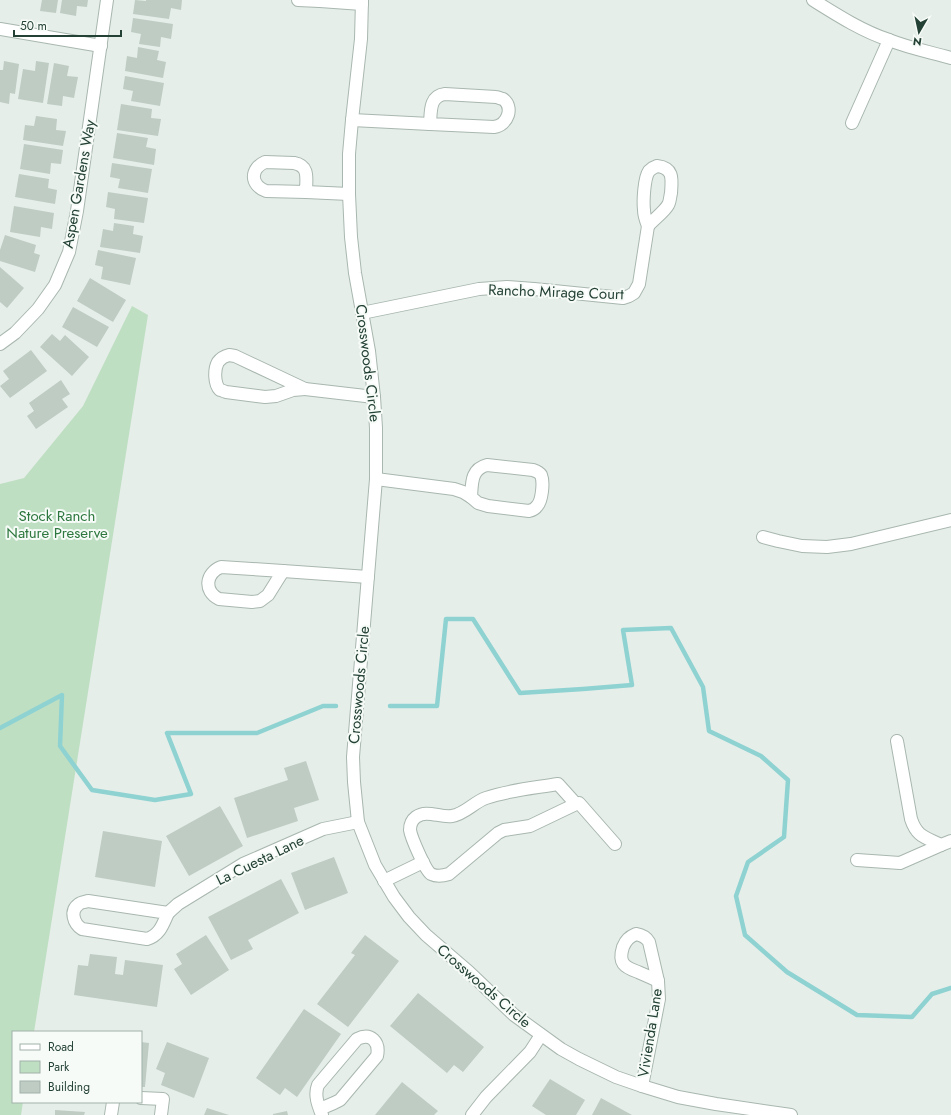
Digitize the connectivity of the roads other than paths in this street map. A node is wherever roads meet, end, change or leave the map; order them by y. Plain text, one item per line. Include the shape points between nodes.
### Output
1 (108, 0) edge
2 (298, 0) edge
3 (813, 0) edge
4 (320, 1) edge
5 (362, 2) edge
6 (0, 30) edge
7 (888, 40) junction
8 (101, 46) junction
9 (951, 58) edge
10 (352, 120) junction
11 (852, 123) dead end
12 (430, 124) junction
13 (306, 192) dead end
14 (349, 194) junction
15 (648, 226) dead end
16 (362, 313) junction
17 (0, 344) edge
18 (305, 389) junction
19 (374, 396) junction
20 (376, 479) junction
21 (471, 497) junction
22 (951, 520) edge
23 (763, 537) dead end
24 (283, 571) junction
25 (368, 577) junction
26 (897, 741) dead end
27 (576, 804) junction
28 (358, 822) junction
29 (946, 843) edge
30 (615, 844) dead end
31 (857, 860) dead end
32 (423, 862) junction
33 (384, 881) junction
34 (168, 913) junction
35 (658, 980) dead end
36 (541, 1035) junction
37 (642, 1086) junction
38 (142, 1098) edge
39 (113, 1103) edge
40 (321, 1112) edge
41 (111, 1115) edge
42 (161, 1115) edge
43 (472, 1115) edge
44 (790, 1115) edge

1 - 8 street, Aspen Gardens Way
2 - 4 street
3 - 7 street
4 - 5 street
5 - 10 street, Crosswoods Circle via 361,39
6 - 8 street
7 - 9 street
7 - 11 street
8 - 17 street, Aspen Gardens Way via 69,252 55,285 38,309 15,333
10 - 12 street
10 - 14 street, Crosswoods Circle
12 - 12 street via 432,103 440,95 496,97 502,99 508,109 507,118 498,126
13 - 14 street
14 - 16 street, Crosswoods Circle via 351,238
15 - 16 street, Rancho Mirage Court via 639,284 634,293 624,298 507,287
16 - 19 street, Crosswoods Circle
18 - 18 street via 265,397 226,392 217,385 216,367 224,356 235,356
18 - 19 street
19 - 20 street, Crosswoods Circle
20 - 21 street via 454,489
20 - 25 street, Crosswoods Circle
21 - 21 street via 478,503 488,506 529,511 539,505 543,481 541,475 533,470 481,466 473,477
22 - 23 street via 851,544 827,547 802,546
24 - 24 street via 221,567 211,574 209,587 211,593 219,599 260,601 268,595
24 - 25 street
25 - 28 street, Crosswoods Circle via 354,758
26 - 29 street via 914,828 922,836
27 - 30 street via 579,803
27 - 32 street via 530,826 498,833 449,874 431,874
27 - 32 street via 558,784 496,794 460,814 421,814 410,829
28 - 33 street, Crosswoods Circle
28 - 34 street, La Cuesta Lane via 323,829 243,864 178,904
29 - 31 street via 900,863
32 - 33 street
33 - 36 street, Crosswoods Circle via 409,917 426,935 514,1015
34 - 34 street, La Cuesta Lane via 158,933 147,939 82,929 77,926 73,913 80,903 88,901
35 - 37 street, Vivienda Lane via 659,999
36 - 37 street, Crosswoods Circle via 579,1059
36 - 43 street via 530,1052
37 - 44 street, Crosswoods Circle via 678,1098
38 - 42 street via 163,1099
39 - 41 street
40 - 40 street via 316,1097 318,1085 361,1037 372,1038 379,1050 377,1056 340,1100

